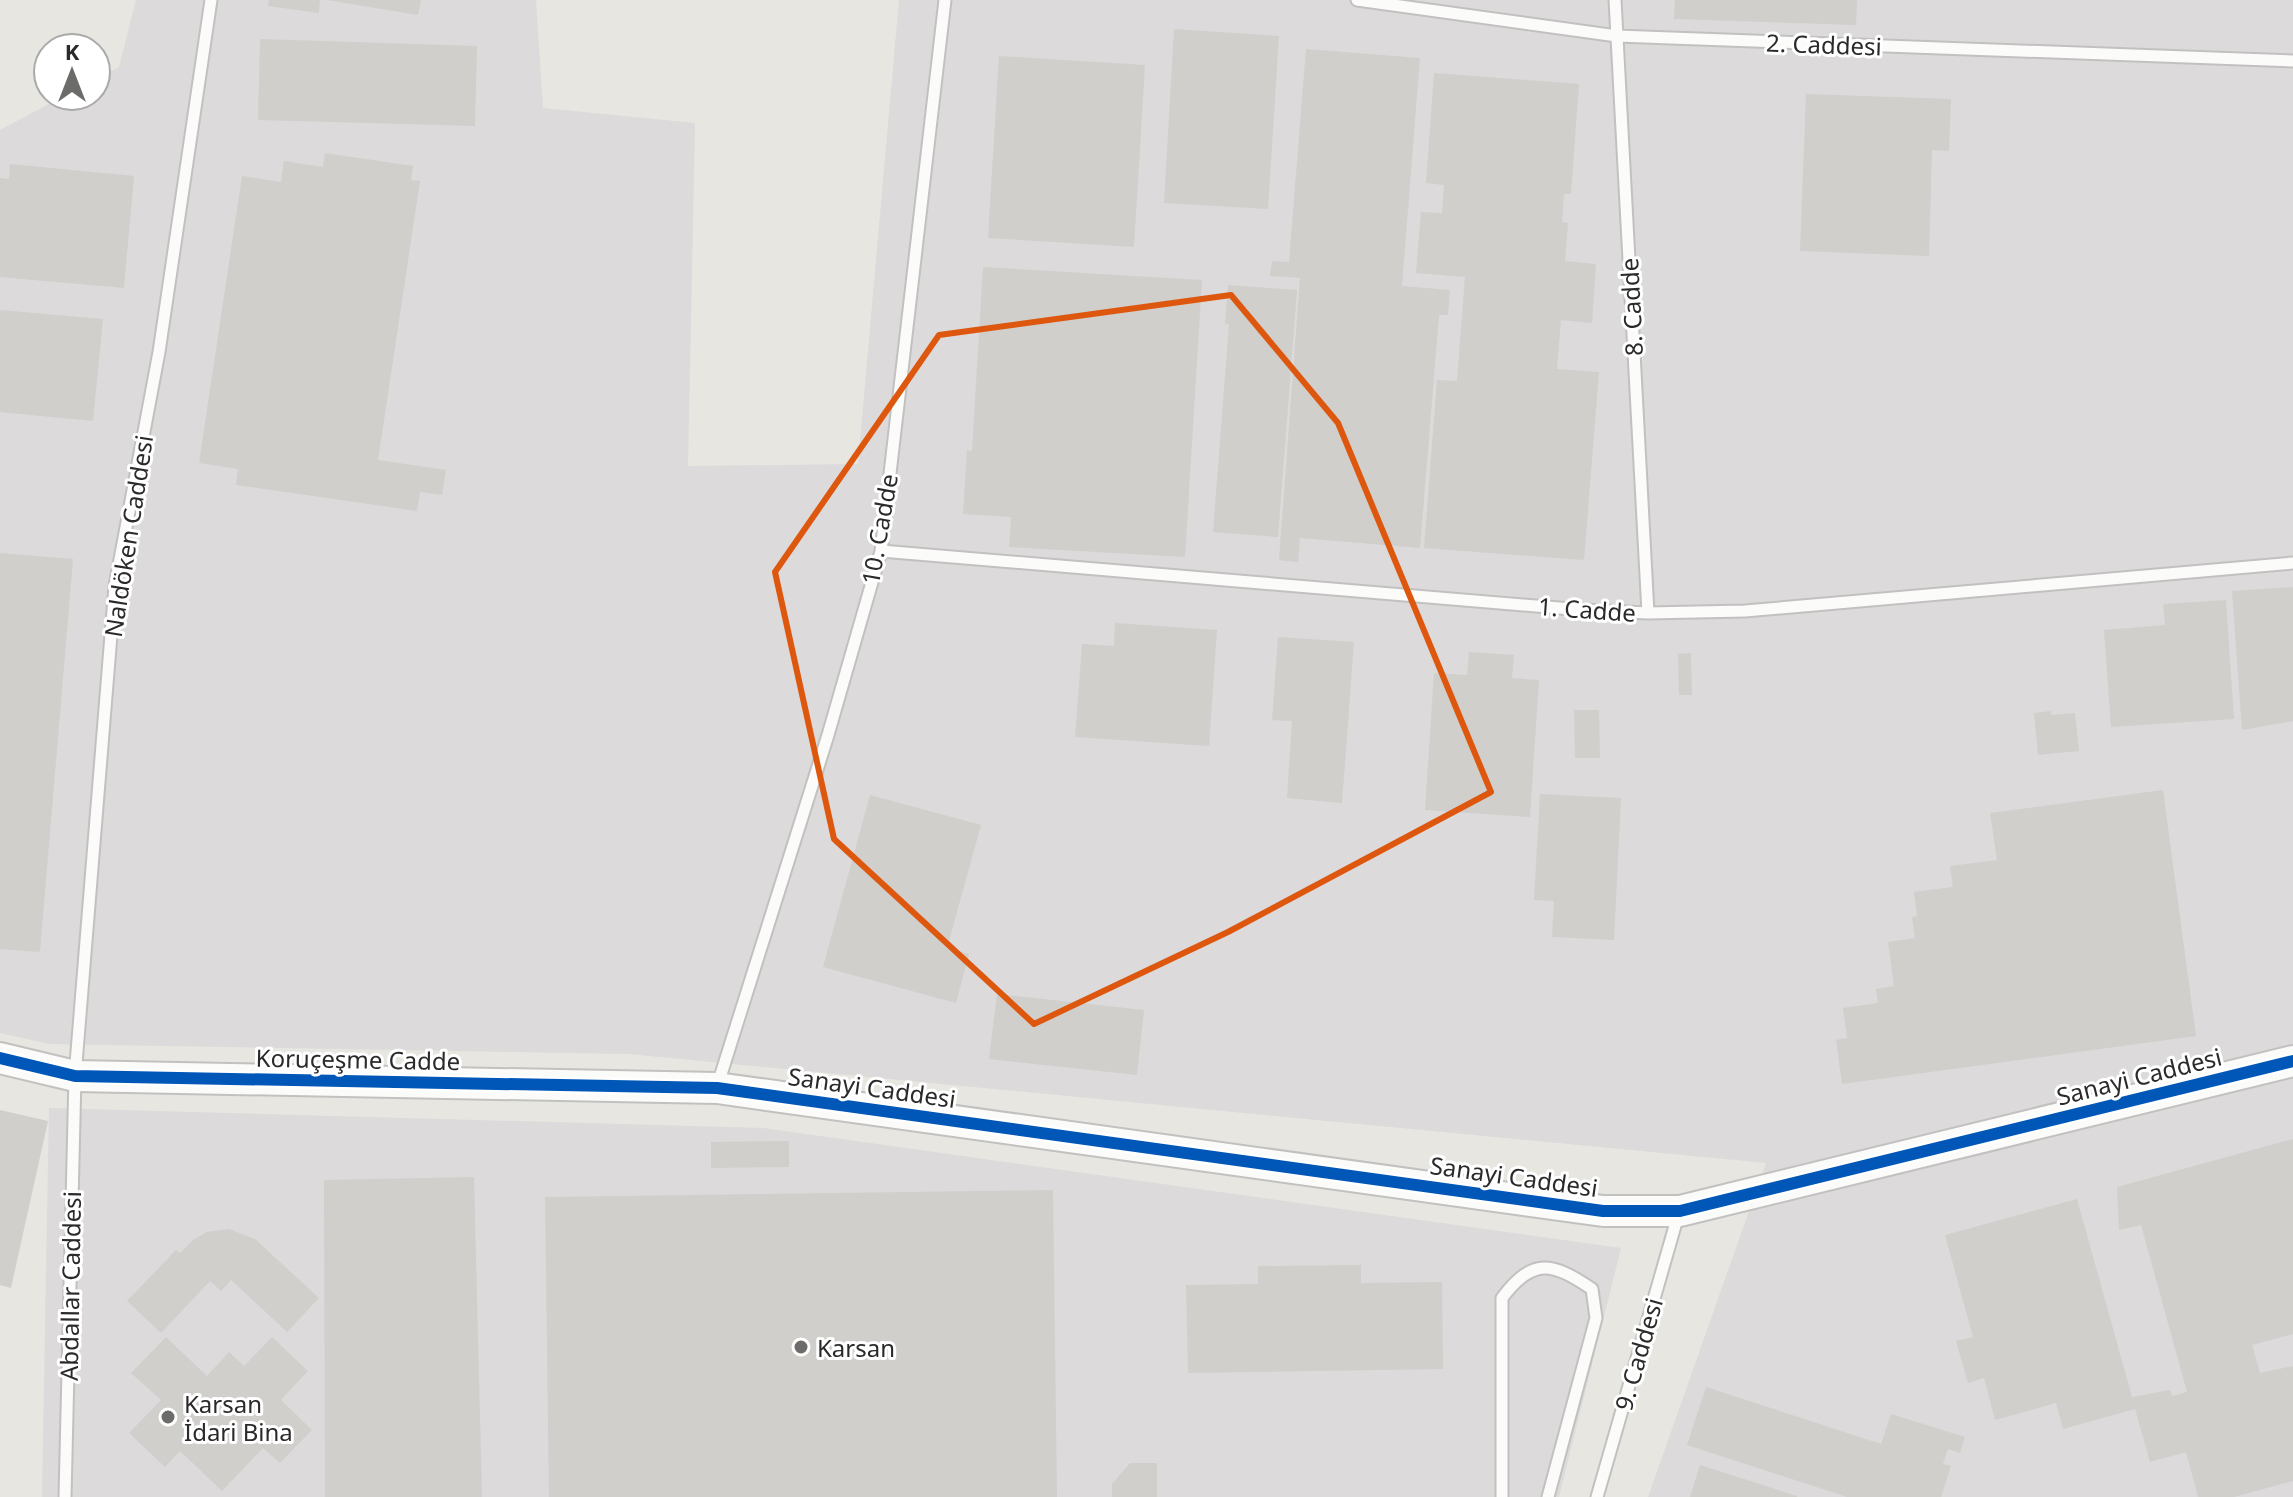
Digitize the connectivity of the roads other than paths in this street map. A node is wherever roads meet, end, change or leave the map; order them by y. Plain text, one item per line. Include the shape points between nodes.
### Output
1 (211, 0) edge
2 (945, 0) edge
3 (1357, 0) edge
4 (1615, 0) edge
5 (1617, 36) junction
6 (2293, 61) edge
7 (881, 551) junction
8 (2293, 563) edge
9 (1648, 613) junction
10 (0, 1058) edge
11 (2293, 1061) edge
12 (75, 1076) junction
13 (717, 1088) junction
14 (1680, 1211) junction
15 (65, 1497) edge
16 (1502, 1497) edge
17 (1548, 1497) edge
18 (1597, 1497) edge

1 - 12 lane, Naldöken Caddesi via 159,352 115,586
2 - 7 lane, 10. Cadde
3 - 5 lane, 2. Caddesi
4 - 5 lane, 8. Cadde
5 - 6 lane, 2. Caddesi
5 - 9 lane, 8. Cadde
7 - 9 lane, 1. Cadde
7 - 13 lane, 10. Cadde
8 - 9 lane, 1. Cadde via 1745,611
10 - 12 street, Koruçeşme Cadde
11 - 14 street, Sanayi Caddesi
12 - 13 street, Koruçeşme Cadde
12 - 15 lane, Abdallar Caddesi
13 - 14 street, Sanayi Caddesi via 1603,1211
14 - 18 lane, 9. Caddesi
16 - 17 lane via 1502,1298 1517,1279 1541,1266 1567,1272 1592,1289 1596,1318

